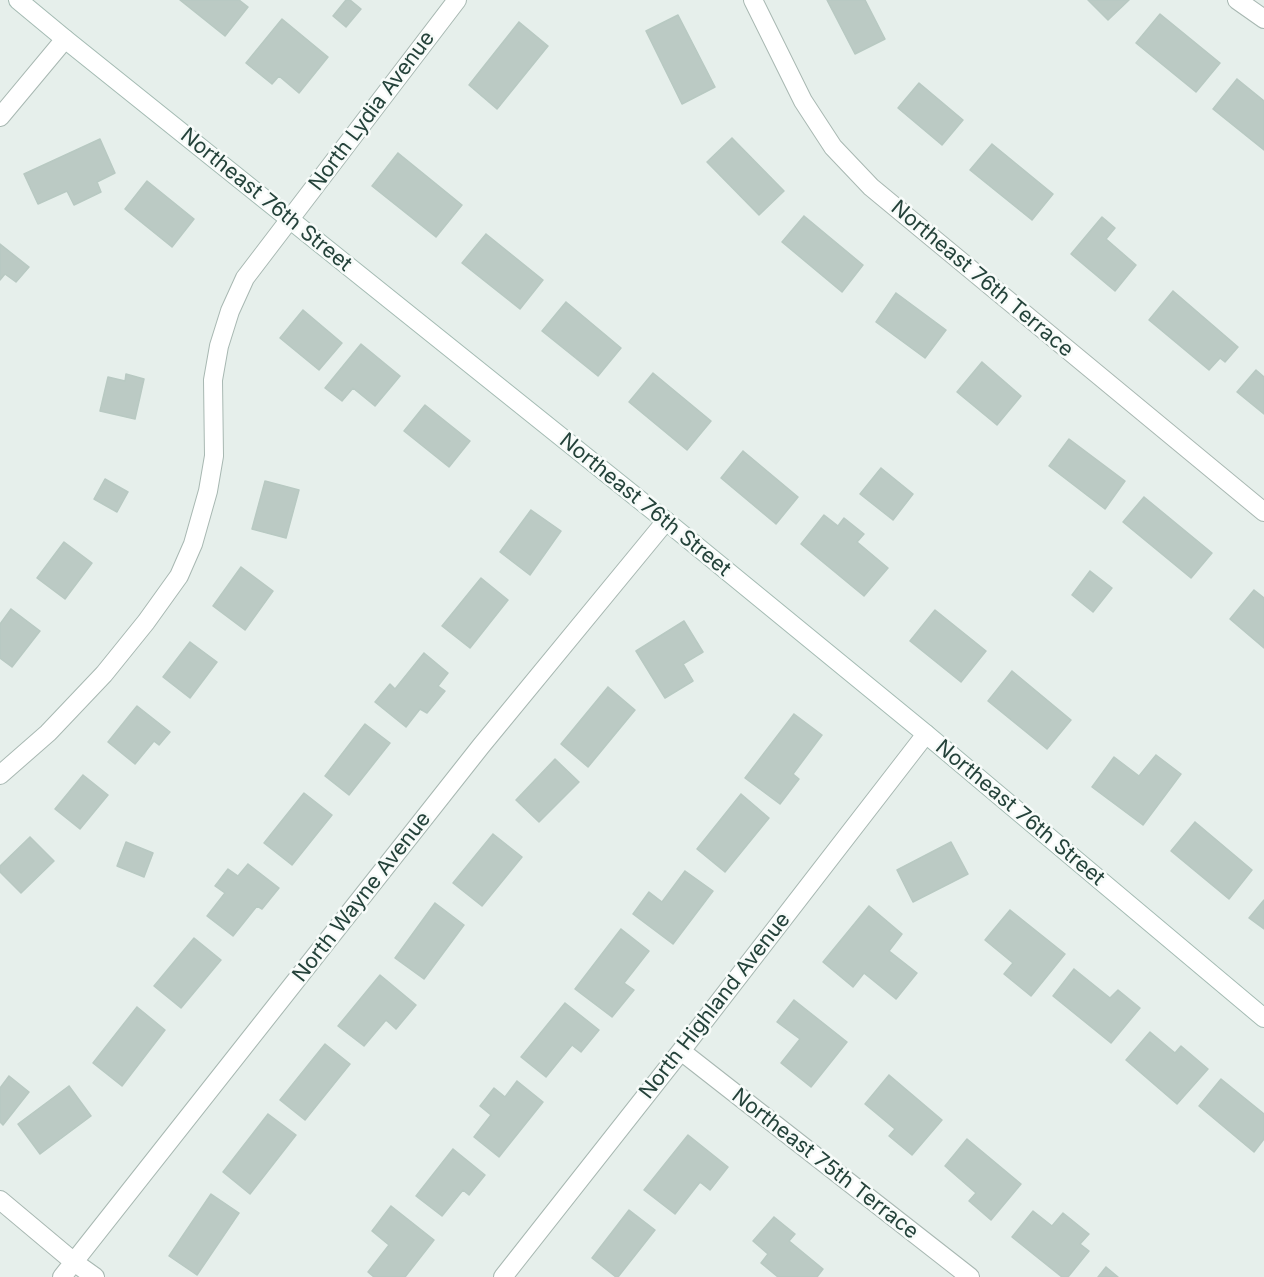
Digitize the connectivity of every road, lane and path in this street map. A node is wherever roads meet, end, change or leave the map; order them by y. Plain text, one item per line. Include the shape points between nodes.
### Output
1 (18, 0) edge
2 (457, 0) edge
3 (753, 0) edge
4 (1237, 0) edge
5 (1264, 19) edge
6 (65, 39) junction
7 (0, 117) edge
8 (290, 219) junction
9 (1264, 512) edge
10 (666, 521) junction
11 (926, 734) junction
12 (0, 775) edge
13 (1264, 1018) edge
14 (681, 1051) junction
15 (0, 1200) edge
16 (74, 1262) junction
17 (62, 1277) edge
18 (94, 1277) edge
19 (503, 1277) edge
20 (970, 1277) edge

1 - 6 street, Northeast 76th Street
2 - 8 street, North Lydia Avenue
3 - 9 street, Northeast 76th Terrace via 802,101 833,147 871,187
4 - 5 street
6 - 7 street
6 - 8 street, Northeast 76th Street
8 - 10 street, Northeast 76th Street
8 - 12 street, North Lydia Avenue via 245,278 219,346 213,380 214,456 208,491 193,543 178,576 105,674 48,733
10 - 11 street, Northeast 76th Street
10 - 16 street, North Wayne Avenue via 481,746
11 - 13 street, Northeast 76th Street
11 - 14 street, North Highland Avenue
14 - 19 street, North Highland Avenue
14 - 20 street, Northeast 75th Terrace
15 - 16 street
16 - 17 street, North Wayne Avenue
16 - 18 street

